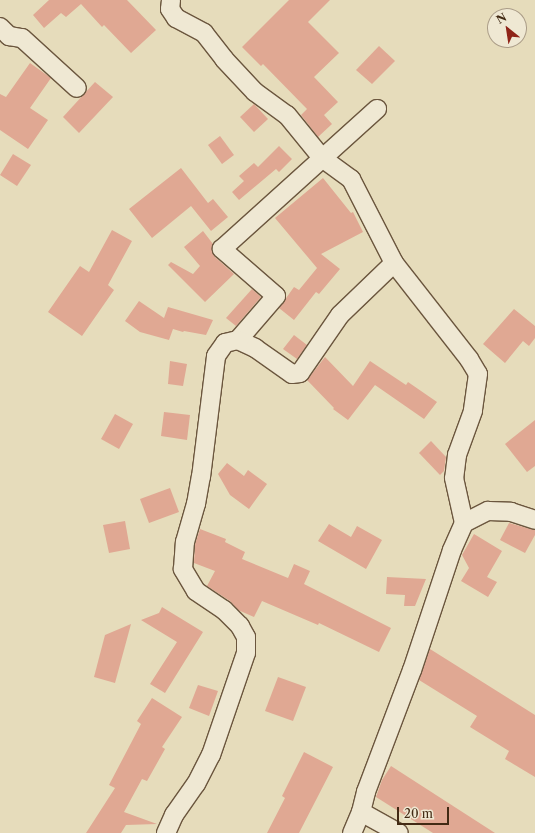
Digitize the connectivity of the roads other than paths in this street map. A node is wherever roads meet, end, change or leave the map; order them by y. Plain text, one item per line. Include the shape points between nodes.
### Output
1 (170, 0) edge
2 (0, 27) edge
3 (77, 88) dead end
4 (377, 109) dead end
5 (322, 158) junction
6 (394, 263) junction
7 (238, 340) junction
8 (535, 520) edge
9 (464, 523) junction
10 (362, 812) junction
11 (166, 833) edge
12 (352, 833) edge
13 (399, 833) edge

1 - 5 street via 170,9 176,18 204,33 224,59 256,92 287,115
2 - 3 street via 9,36 22,38
4 - 5 street
5 - 6 street via 351,179
5 - 7 street via 222,249 276,296
6 - 7 street via 340,315 300,373 292,374 255,348
6 - 9 street via 478,374 473,411 457,455 454,478
7 - 11 street via 225,343 216,356 201,477 184,542 183,569 196,592 224,610 240,626 246,637 246,653 211,755 196,784 174,815
8 - 9 street via 511,512 488,511
9 - 10 street via 452,550 412,670 366,792
10 - 12 street
10 - 13 street

